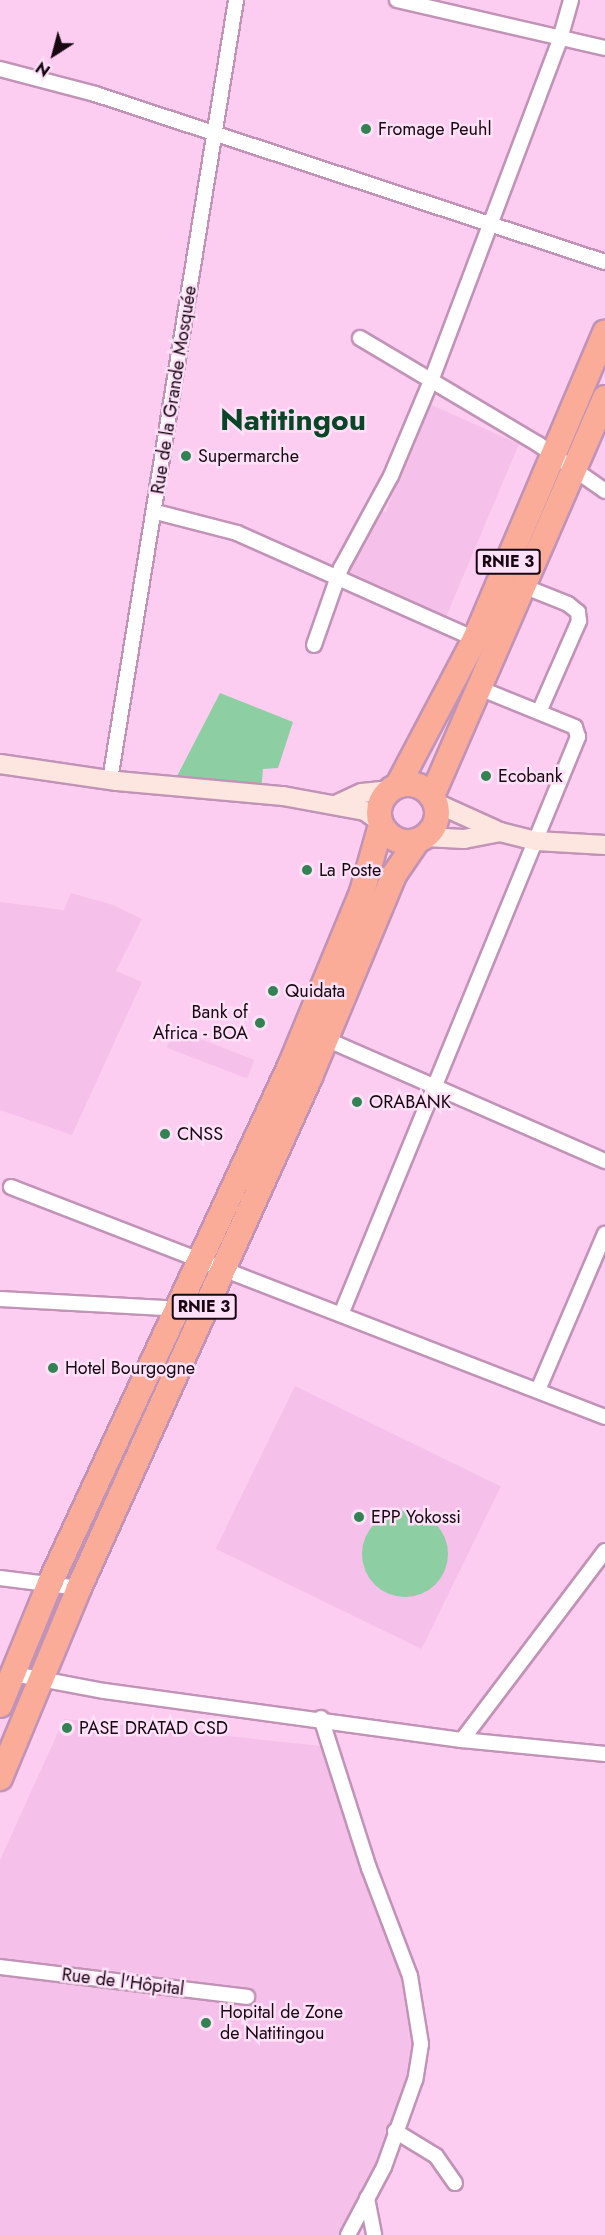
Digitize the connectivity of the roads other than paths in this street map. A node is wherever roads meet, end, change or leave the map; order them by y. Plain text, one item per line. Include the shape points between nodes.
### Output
1 (236, 0) edge
2 (397, 0) edge
3 (571, 0) edge
4 (560, 39) junction
5 (605, 48) edge
6 (0, 69) edge
7 (213, 133) junction
8 (491, 224) junction
9 (605, 262) edge
10 (605, 332) edge
11 (360, 338) dead end
12 (431, 381) junction
13 (605, 398) edge
14 (553, 454) junction
15 (573, 469) junction
16 (605, 491) edge
17 (156, 512) junction
18 (340, 577) junction
19 (523, 586) junction
20 (475, 639) junction
21 (314, 645) dead end
22 (479, 688) junction
23 (539, 712) junction
24 (0, 764) edge
25 (110, 780) junction
26 (394, 787) junction
27 (434, 800) junction
28 (338, 804) junction
29 (381, 823) junction
30 (500, 831) junction
31 (421, 839) junction
32 (536, 841) junction
33 (605, 845) edge
34 (304, 1029) junction
35 (326, 1039) junction
36 (432, 1087) junction
37 (605, 1161) edge
38 (11, 1187) dead end
39 (605, 1234) edge
40 (211, 1264) junction
41 (0, 1299) edge
42 (176, 1307) junction
43 (342, 1312) junction
44 (201, 1314) junction
45 (538, 1390) junction
46 (605, 1417) edge
47 (605, 1551) edge
48 (0, 1578) edge
49 (50, 1583) junction
50 (79, 1588) junction
51 (14, 1674) junction
52 (42, 1679) junction
53 (0, 1705) edge
54 (321, 1718) junction
55 (462, 1740) junction
56 (605, 1754) edge
57 (0, 1778) edge
58 (0, 1967) edge
59 (247, 1996) dead end
60 (395, 2131) junction
61 (455, 2183) dead end
62 (367, 2198) junction
63 (348, 2235) edge
64 (374, 2235) edge

1 - 7 street, Rue de la Grande Mosquée
2 - 4 street
3 - 4 street
4 - 5 street
4 - 8 street
6 - 7 street via 95,94
7 - 8 street
7 - 17 street, Rue de la Grande Mosquée
8 - 9 street
8 - 12 street
10 - 14 highway, RNIE 3
11 - 12 street
12 - 14 street
12 - 18 street via 391,476 353,541
13 - 15 highway, RNIE 3
14 - 15 street
14 - 20 highway, RNIE 3
15 - 16 street
15 - 19 highway, RNIE 3
17 - 18 street via 237,533
17 - 25 street, Rue de la Grande Mosquée
18 - 20 street
18 - 21 street
19 - 22 highway, RNIE 3
19 - 23 street via 578,612 579,621
20 - 26 highway, RNIE 3 via 436,720
22 - 23 street
22 - 27 highway, RNIE 3
23 - 32 street via 579,732
24 - 25 street
25 - 28 street
26 - 27 highway via 420,786
26 - 28 street via 362,793
26 - 29 highway, RNIE 3 via 379,806
27 - 30 street
27 - 31 highway, RNIE 3 via 435,825
28 - 29 street via 365,811
29 - 31 highway via 401,841
29 - 34 highway, RNIE 3 via 362,892
30 - 31 street via 464,839
30 - 32 street
31 - 35 highway, RNIE 3 via 394,875
32 - 33 street
32 - 36 street
34 - 35 street
34 - 40 highway, RNIE 3
35 - 36 street
35 - 40 highway, RNIE 3
36 - 37 street
36 - 43 street
38 - 40 street
39 - 45 street
40 - 42 highway, RNIE 3
40 - 43 street
40 - 44 highway, RNIE 3
41 - 42 street
42 - 44 street
42 - 49 highway, RNIE 3
43 - 45 street
44 - 50 highway, RNIE 3
45 - 46 street
47 - 55 street
48 - 49 street
49 - 50 street
49 - 51 highway, RNIE 3
50 - 52 highway, RNIE 3
51 - 52 street
51 - 53 highway, RNIE 3
52 - 54 street
52 - 57 highway, RNIE 3
54 - 55 street
54 - 60 street via 416,1998 420,2055
55 - 56 street
58 - 59 street, Rue de l'Hôpital
60 - 61 street via 436,2156
60 - 62 street via 384,2167
62 - 63 street
62 - 64 street

